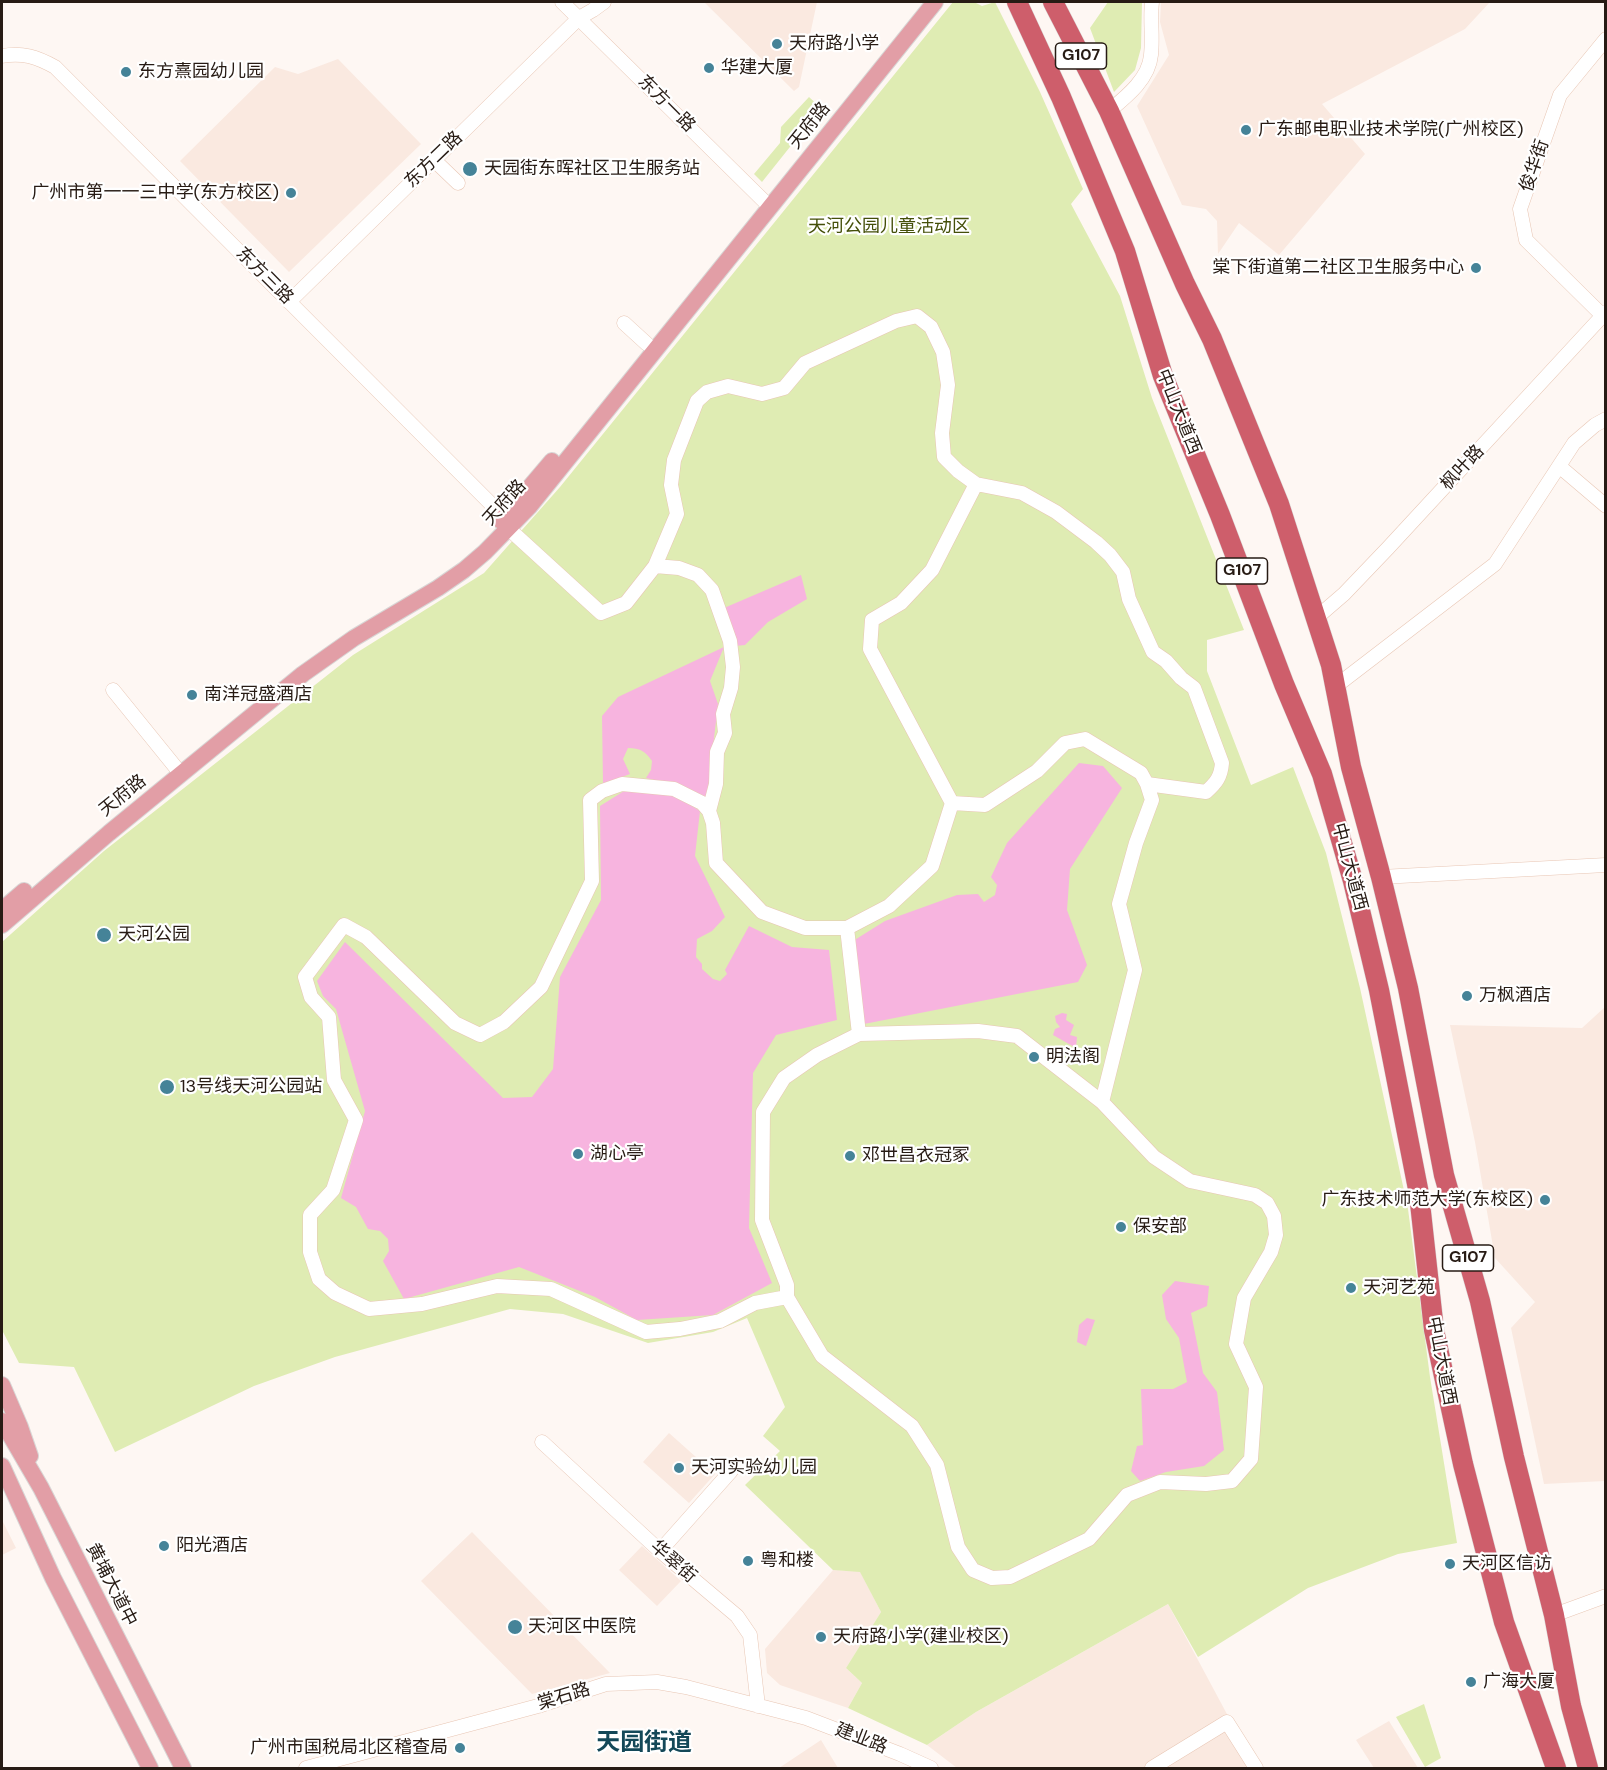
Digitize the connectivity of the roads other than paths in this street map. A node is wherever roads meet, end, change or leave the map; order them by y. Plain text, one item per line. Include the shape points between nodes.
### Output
1 (562, 2) edge
2 (604, 2) edge
3 (922, 2) edge
4 (936, 2) edge
5 (1017, 2) edge
6 (1053, 2) edge
7 (1152, 2) edge
8 (579, 18) junction
9 (1605, 39) edge
10 (2, 56) edge
11 (1109, 111) junction
12 (434, 160) junction
13 (458, 183) dead end
14 (766, 203) junction
15 (290, 302) junction
16 (1604, 314) edge
17 (624, 322) dead end
18 (647, 344) junction
19 (1605, 419) edge
20 (1559, 466) junction
21 (976, 484) junction
22 (1605, 506) edge
23 (509, 524) junction
24 (655, 566) junction
25 (1315, 619) junction
26 (1336, 686) junction
27 (113, 690) dead end
28 (178, 770) junction
29 (1147, 784) junction
30 (952, 803) junction
31 (709, 811) junction
32 (1605, 865) edge
33 (1381, 877) junction
34 (2, 910) edge
35 (2, 925) edge
36 (847, 928) junction
37 (859, 1034) junction
38 (1102, 1102) junction
39 (787, 1297) junction
40 (2, 1385) edge
41 (2, 1421) edge
42 (542, 1442) dead end
43 (2, 1466) edge
44 (731, 1471) dead end
45 (2, 1480) edge
46 (41, 1488) junction
47 (16, 1498) junction
48 (660, 1551) junction
49 (1605, 1596) edge
50 (1554, 1615) junction
51 (758, 1706) junction
52 (824, 1725) joint
53 (150, 1768) edge
54 (183, 1768) edge
55 (306, 1768) edge
56 (931, 1768) edge
57 (1152, 1768) edge
58 (1256, 1768) edge
59 (1556, 1768) edge
60 (1588, 1768) edge

1 - 8 street, 东方一路
2 - 8 street, 东方二路
3 - 14 main road, 天府路
4 - 14 main road, 天府路
5 - 59 highway, 中山大道西 / G107 via 1125,251 1163,376 1328,792 1366,934 1401,1097 1423,1215 1429,1301 1462,1464 1504,1622
6 - 11 highway, 中山大道西 / G107
7 - 11 street via 1149,65 1137,85
8 - 12 street, 东方二路
8 - 14 street, 东方一路
9 - 16 street, 俊华街 via 1560,95 1520,209 1526,240
10 - 15 street, 东方三路 via 39,58 55,68
11 - 25 highway, 中山大道西 / G107 via 1221,361 1279,504
12 - 13 street
12 - 15 street, 东方二路
14 - 18 main road, 天府路
14 - 23 main road, 天府路 via 529,507
15 - 23 street, 东方三路
16 - 25 street, 枫叶路 via 1388,548
17 - 18 street
18 - 23 main road, 天府路
19 - 20 street via 1574,443
20 - 22 street
20 - 26 street via 1495,564
21 - 24 street via 944,457 942,433 948,385 937,339 931,327 917,316 897,321 805,363 784,388 762,394 728,386 707,392 696,401 674,460 671,485 677,514
21 - 29 street via 1022,494 1056,512 1110,555 1123,572 1130,599 1154,652 1194,688 1222,763 1221,774 1206,792
21 - 30 street via 932,570 900,603 872,620 870,649
23 - 24 street, 东方三路 via 601,613 626,603
23 - 28 main road, 天府路 via 485,552 452,579 320,661
24 - 31 street via 698,574 712,590 730,641 731,688 723,714 725,733 717,752 716,784
25 - 26 highway, 中山大道西 / G107
26 - 33 highway, 中山大道西 / G107 via 1351,767
27 - 28 street
28 - 34 main road, 天府路
28 - 35 main road, 天府路
29 - 30 street via 1141,773 1085,739 1065,743 1037,771 985,805
29 - 38 street via 1152,800 1119,904 1135,970
30 - 36 street via 932,866 889,906
31 - 36 street via 716,863 762,912 805,928
31 - 39 street via 702,803 674,789 622,784 590,800 592,881 541,987 504,1022 480,1035 455,1023 366,938 344,925 305,977 311,997 329,1017 334,1080 356,1120 333,1190 310,1215 310,1252 319,1279 335,1293 369,1309 422,1304 497,1286 551,1289 646,1332 720,1321 755,1304
32 - 33 street
33 - 50 highway, 中山大道西 / G107 via 1410,998 1444,1175 1480,1301
36 - 37 street
37 - 38 street via 978,1031 1017,1036
37 - 39 street via 817,1055 784,1078 764,1112 762,1220 787,1285
38 - 39 street via 1163,1163 1190,1180 1255,1195 1267,1203 1274,1216 1276,1235 1244,1298 1236,1344 1256,1387 1251,1459 1232,1481 1160,1482 1127,1495 1089,1539 1010,1576 992,1578 974,1570 958,1547 937,1464 912,1426 822,1356
40 - 46 main road
41 - 46 main road, 黄埔大道中
42 - 48 street, 华翠街
43 - 47 main road
44 - 48 street
45 - 47 main road
46 - 54 main road, 黄埔大道中
47 - 53 main road
48 - 51 street, 华翠街 via 737,1616 750,1635
49 - 50 street
50 - 60 highway, 中山大道西 / G107 via 1571,1706
51 - 52 street, 棠石路
51 - 55 street, 棠石路 via 657,1682 606,1684
52 - 56 street, 建业路
57 - 58 street via 1227,1722

